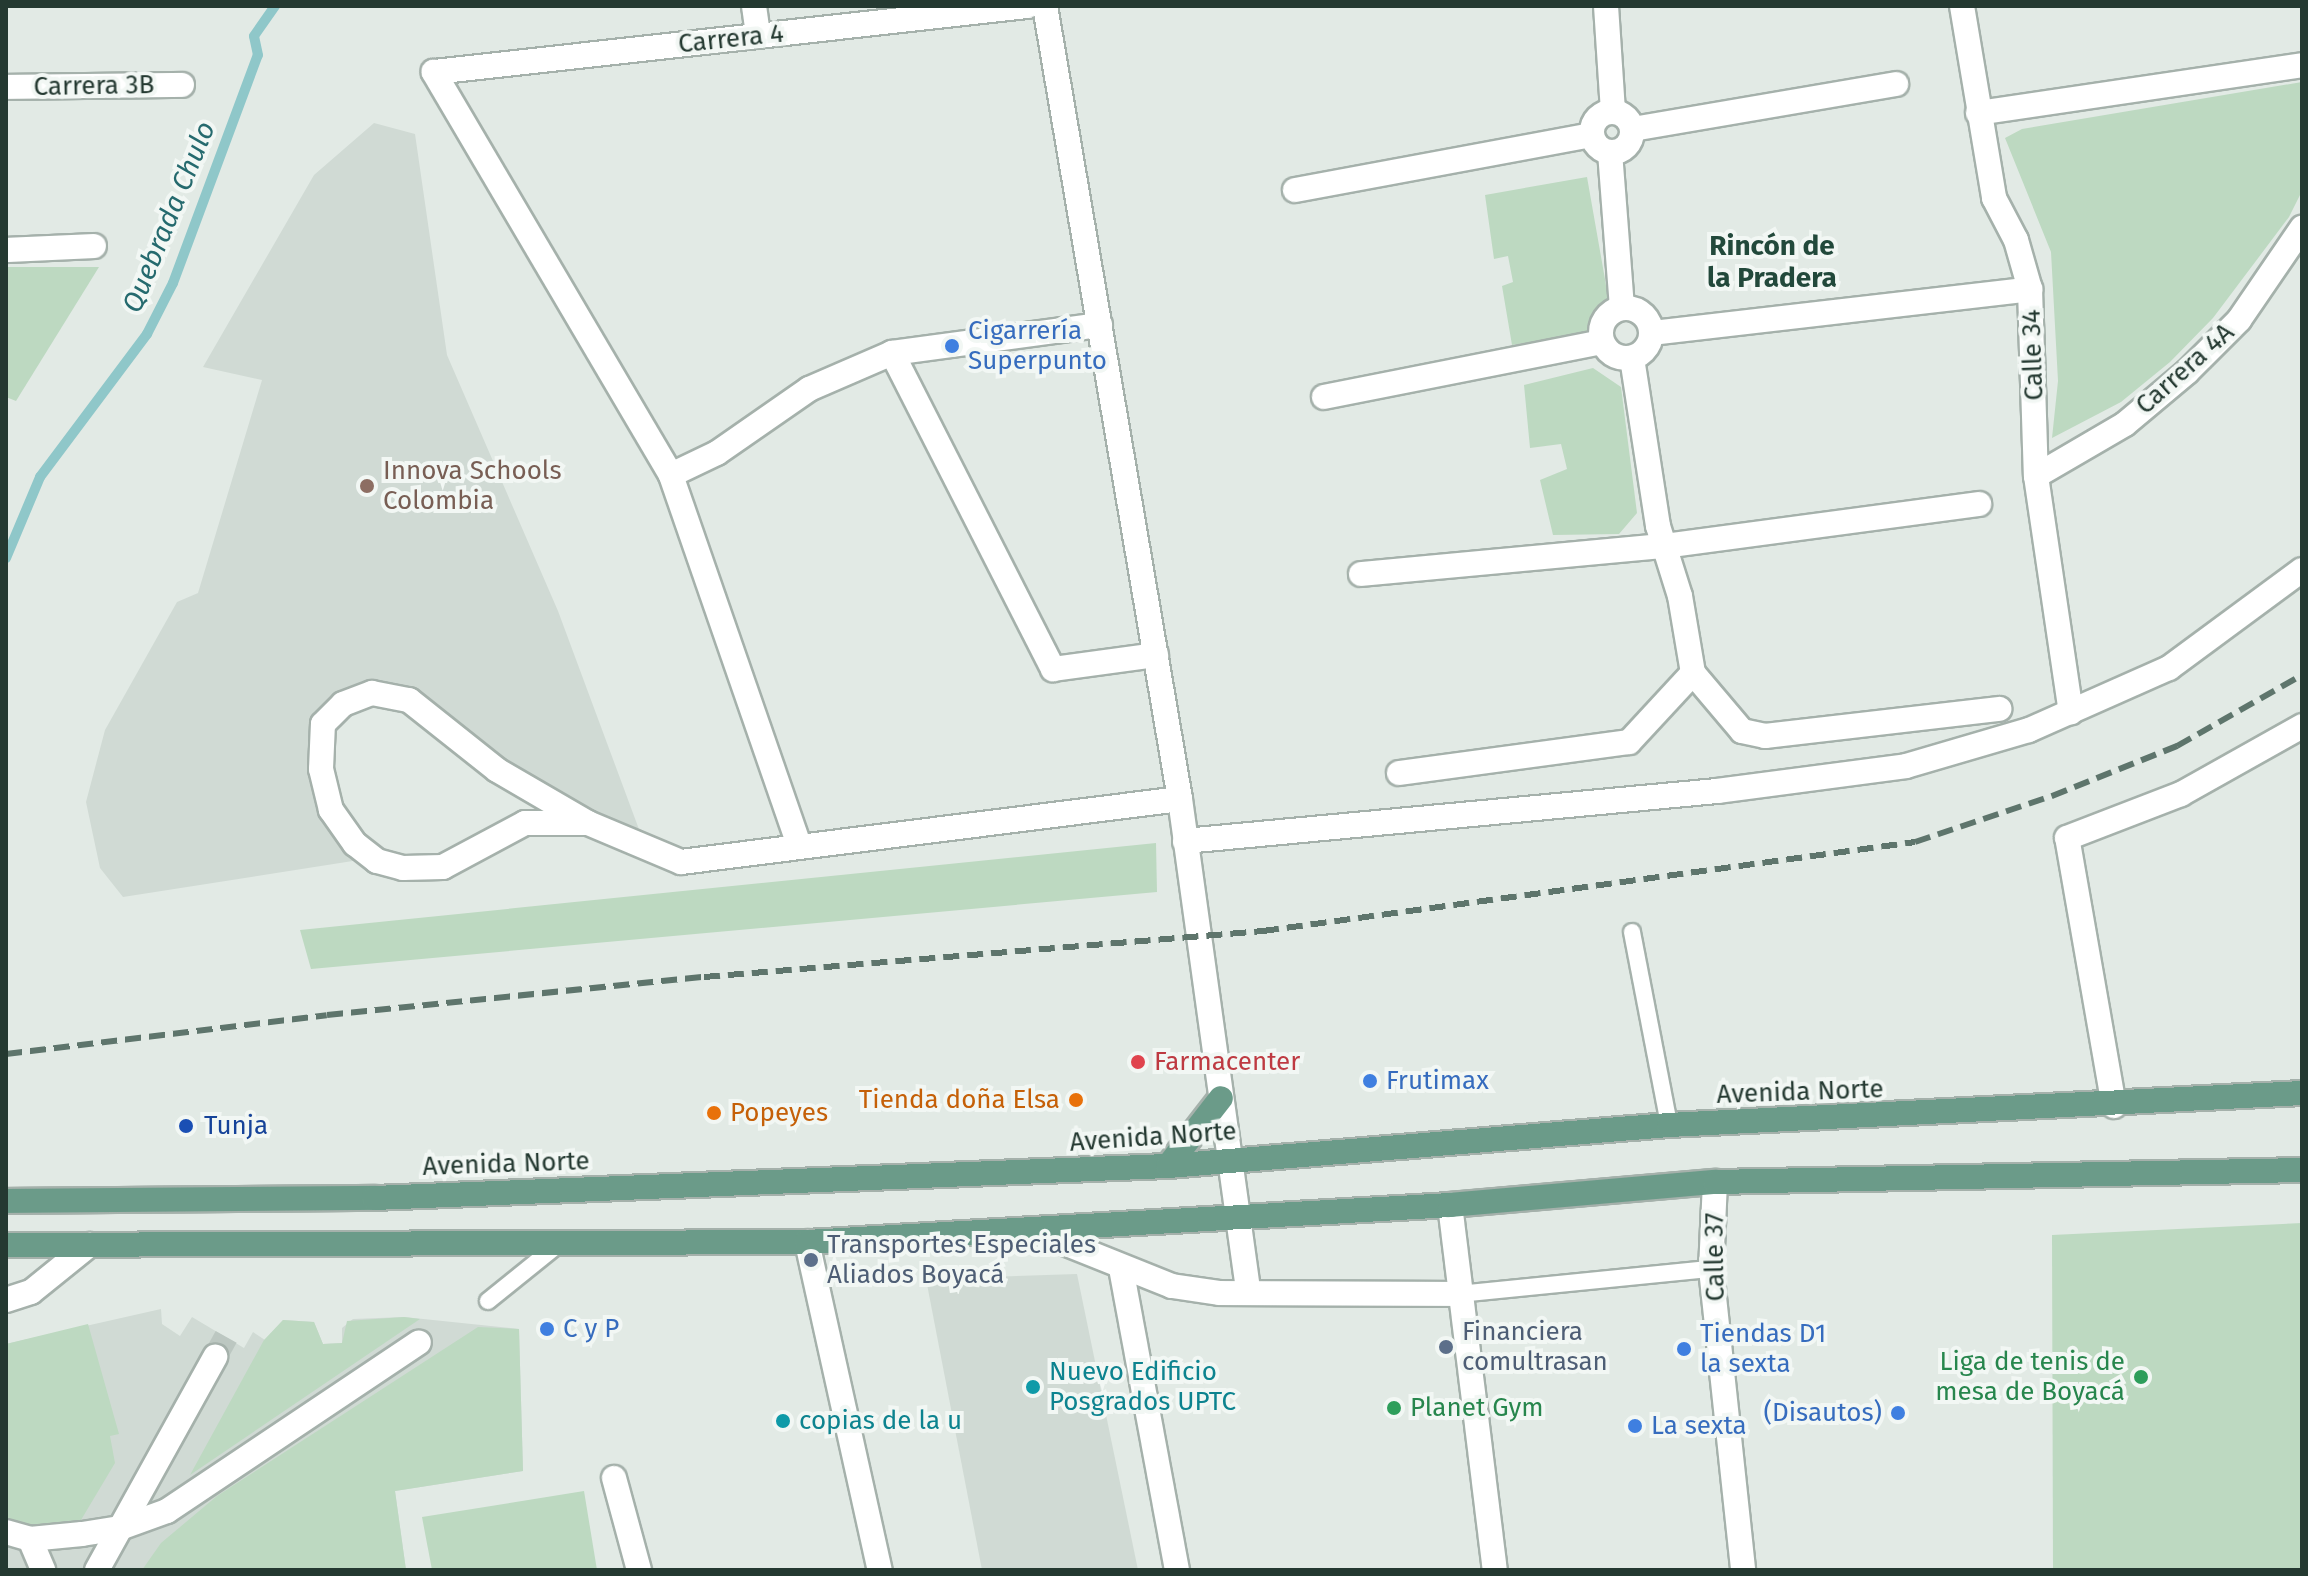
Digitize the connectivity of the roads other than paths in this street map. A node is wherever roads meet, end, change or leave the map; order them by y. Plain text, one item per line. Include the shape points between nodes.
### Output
1 (754, 6) edge
2 (1027, 6) edge
3 (1045, 6) edge
4 (1606, 6) edge
5 (1962, 6) edge
6 (758, 36) junction
7 (2302, 65) edge
8 (1896, 84) dead end
9 (182, 85) dead end
10 (6, 87) edge
11 (1613, 111) junction
12 (1978, 113) junction
13 (1633, 129) junction
14 (1592, 135) junction
15 (1610, 152) junction
16 (1295, 190) dead end
17 (2302, 228) edge
18 (94, 246) dead end
19 (6, 250) edge
20 (2030, 289) junction
21 (1622, 307) junction
22 (1100, 325) junction
23 (1652, 333) junction
24 (1602, 342) junction
25 (892, 353) junction
26 (1632, 358) junction
27 (1324, 397) dead end
28 (671, 475) junction
29 (2036, 476) junction
30 (1979, 504) dead end
31 (1664, 546) junction
32 (2302, 570) edge
33 (1361, 574) dead end
34 (1156, 655) junction
35 (1693, 673) junction
36 (1999, 709) dead end
37 (2071, 712) junction
38 (2302, 726) edge
39 (1399, 773) dead end
40 (1180, 799) junction
41 (588, 823) junction
42 (1185, 841) junction
43 (799, 845) junction
44 (1632, 932) dead end
45 (2302, 1093) edge
46 (1221, 1098) junction
47 (2114, 1106) junction
48 (1669, 1125) junction
49 (1228, 1160) junction
50 (1168, 1166) junction
51 (2302, 1170) edge
52 (1715, 1182) junction
53 (6, 1201) edge
54 (1450, 1205) junction
55 (1235, 1216) junction
56 (1032, 1230) junction
57 (562, 1241) junction
58 (807, 1242) junction
59 (6, 1245) edge
60 (89, 1245) junction
61 (1121, 1268) junction
62 (1711, 1269) junction
63 (1248, 1291) junction
64 (1459, 1294) junction
65 (6, 1300) edge
66 (488, 1301) dead end
67 (419, 1342) dead end
68 (215, 1357) tunnel mouth
69 (614, 1478) dead end
70 (120, 1528) junction
71 (6, 1532) edge
72 (30, 1539) junction
73 (43, 1570) edge
74 (97, 1570) edge
75 (639, 1570) edge
76 (880, 1570) edge
77 (1177, 1570) edge
78 (1495, 1570) edge
79 (1743, 1570) edge

1 - 6 street
2 - 6 street, Carrera 4
3 - 22 street
4 - 11 street
5 - 12 street, Calle 34
6 - 28 street, Carrera 4 via 434,72
7 - 12 street
8 - 13 street
9 - 10 street, Carrera 3B
11 - 13 street via 1629,120
11 - 14 street via 1597,118
12 - 20 street, Calle 34 via 1994,198 2016,240
13 - 15 street via 1627,146
14 - 15 street
14 - 16 street
15 - 21 street
17 - 29 street, Carrera 4A via 2239,320 2187,372 2125,424
18 - 19 street
20 - 23 street
20 - 29 street, Calle 34
21 - 23 street via 1642,313
21 - 24 street via 1604,320
22 - 25 street
22 - 34 street
23 - 26 street via 1649,344
24 - 26 street via 1619,358
24 - 27 street
25 - 28 street via 809,389 717,453
25 - 34 street via 1053,669
26 - 31 street
28 - 43 street
29 - 37 street, Calle 34
30 - 31 street
31 - 33 street
31 - 35 street via 1680,596
32 - 37 street via 2169,668
34 - 40 street
35 - 36 street via 1742,731 1765,736
35 - 39 street via 1629,742
37 - 42 street via 1906,766 1717,791
38 - 47 street via 2181,794 2067,838
40 - 42 street
40 - 43 street
41 - 41 street via 497,770 409,700 372,693 343,704 323,724 321,769 331,810 355,844 377,861 403,868 443,867 525,823
41 - 43 street via 681,862
42 - 46 street
44 - 48 lane
45 - 47 main road, Avenida Norte
46 - 49 street
46 - 50 main road
47 - 48 main road, Avenida Norte
48 - 49 main road, Avenida Norte
49 - 50 main road, Avenida Norte
49 - 55 street
50 - 53 main road, Avenida Norte via 374,1198
51 - 52 main road
52 - 54 main road
52 - 62 street, Calle 37
54 - 55 main road
54 - 64 street
55 - 56 main road
55 - 63 street
56 - 58 main road
56 - 61 street
57 - 58 main road
57 - 60 main road
57 - 66 lane
58 - 76 street
59 - 60 main road
60 - 65 street via 31,1292
61 - 63 street via 1172,1286
61 - 77 street
62 - 64 lane
62 - 79 street, Calle 37
63 - 64 street
64 - 78 street
67 - 70 street via 167,1511
68 - 70 street
69 - 75 street
70 - 72 street
70 - 74 street
71 - 72 street
72 - 73 street

